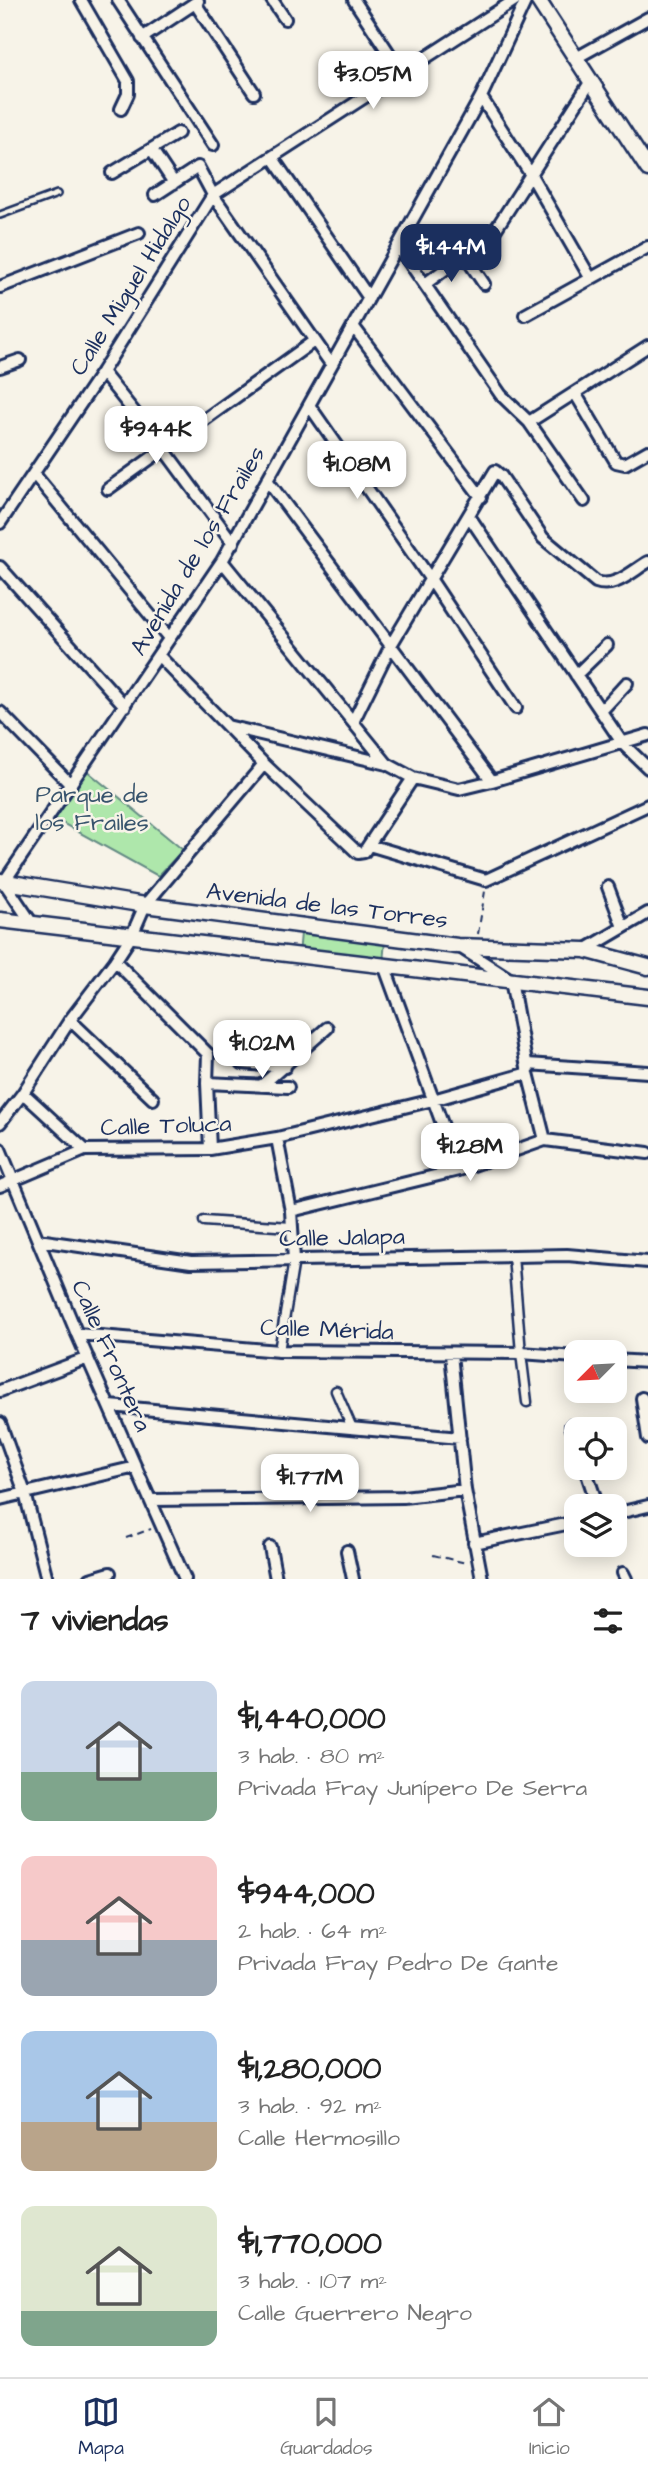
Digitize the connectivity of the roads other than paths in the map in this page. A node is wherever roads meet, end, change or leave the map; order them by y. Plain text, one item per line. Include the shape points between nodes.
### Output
1 (81, 0) edge
2 (118, 0) edge
3 (272, 0) edge
4 (354, 0) edge
5 (515, 0) edge
6 (526, 0) edge
7 (538, 0) edge
8 (197, 2) edge
9 (648, 18) edge
10 (285, 19) dead end
11 (142, 38) junction
12 (576, 58) junction
13 (402, 73) junction
14 (591, 81) junction
15 (254, 93) dead end
16 (481, 97) junction
17 (121, 109) dead end
18 (178, 133) dead end
19 (213, 145) dead end
20 (152, 150) junction
21 (272, 158) junction
22 (648, 169) edge
23 (112, 173) dead end
24 (530, 175) junction
25 (174, 183) junction
26 (57, 194) dead end
27 (155, 195) dead end
28 (213, 195) junction
29 (0, 215) edge
30 (139, 233) dead end
31 (492, 236) dead end
32 (398, 246) junction
33 (648, 247) edge
34 (592, 279) junction
35 (425, 284) junction
36 (484, 284) dead end
37 (0, 287) edge
38 (369, 298) junction
39 (525, 315) dead end
40 (353, 326) junction
41 (314, 341) junction
42 (648, 346) edge
43 (20, 360) dead end
44 (331, 364) junction
45 (0, 367) edge
46 (102, 372) junction
47 (575, 393) junction
48 (309, 405) junction
49 (528, 422) junction
50 (163, 448) junction
51 (648, 451) edge
52 (34, 474) junction
53 (267, 480) junction
54 (108, 488) dead end
55 (481, 497) junction
56 (584, 500) dead end
57 (469, 516) junction
58 (0, 523) edge
59 (233, 542) junction
60 (222, 561) junction
61 (648, 562) edge
62 (0, 567) edge
63 (431, 580) junction
64 (169, 638) junction
65 (391, 645) junction
66 (607, 645) dead end
67 (159, 656) junction
68 (576, 675) junction
69 (627, 683) dead end
70 (125, 706) junction
71 (516, 708) dead end
72 (601, 711) junction
73 (0, 712) edge
74 (353, 722) junction
75 (227, 726) junction
76 (648, 735) edge
77 (623, 744) junction
78 (264, 764) junction
79 (387, 764) junction
80 (648, 768) edge
81 (413, 778) junction
82 (492, 781) junction
83 (71, 785) junction
84 (648, 806) edge
85 (369, 845) junction
86 (2, 881) edge
87 (608, 887) dead end
88 (145, 905) junction
89 (648, 913) edge
90 (0, 920) edge
91 (31, 922) junction
92 (623, 927) junction
93 (132, 935) junction
94 (457, 946) junction
95 (585, 950) junction
96 (115, 961) junction
97 (384, 965) junction
98 (646, 965) edge
99 (511, 980) junction
100 (648, 997) edge
101 (70, 1020) junction
102 (327, 1028) dead end
103 (242, 1063) dead end
104 (285, 1067) junction
105 (527, 1069) junction
106 (648, 1072) edge
107 (206, 1083) junction
108 (261, 1086) junction
109 (288, 1087) dead end
110 (23, 1093) junction
111 (153, 1099) dead end
112 (433, 1100) junction
113 (0, 1123) edge
114 (277, 1138) junction
115 (545, 1140) junction
116 (0, 1149) edge
117 (210, 1149) junction
118 (85, 1150) junction
119 (648, 1153) edge
120 (459, 1170) junction
121 (13, 1181) junction
122 (0, 1186) edge
123 (290, 1211) junction
124 (204, 1221) dead end
125 (291, 1227) junction
126 (37, 1240) junction
127 (513, 1256) junction
128 (293, 1260) junction
129 (648, 1262) edge
130 (77, 1334) junction
131 (279, 1351) junction
132 (521, 1353) junction
133 (451, 1354) junction
134 (564, 1356) edge
135 (88, 1358) junction
136 (627, 1361) edge
137 (648, 1362) edge
138 (0, 1391) edge
139 (336, 1391) dead end
140 (642, 1398) dead end
141 (527, 1402) dead end
142 (110, 1406) junction
143 (0, 1423) edge
144 (352, 1428) junction
145 (648, 1437) edge
146 (460, 1438) junction
147 (136, 1467) junction
148 (465, 1490) junction
149 (25, 1493) junction
150 (0, 1499) edge
151 (152, 1500) junction
152 (648, 1506) edge
153 (627, 1511) edge
154 (564, 1524) edge
155 (474, 1543) junction
156 (270, 1547) dead end
157 (347, 1551) dead end
158 (110, 1573) dead end
159 (47, 1579) edge
160 (90, 1579) edge
161 (185, 1579) edge
162 (276, 1579) edge
163 (353, 1579) edge
164 (481, 1579) edge

1 - 17 street via 128,81 130,88
2 - 11 street
3 - 10 street
4 - 13 street
5 - 13 street, Calle Miguel Hidalgo
6 - 16 street, Avenida de los Frailes
7 - 12 street
8 - 11 street
8 - 15 street
9 - 12 street
11 - 19 street
12 - 14 street
13 - 21 street, Calle Miguel Hidalgo
14 - 22 street
14 - 24 street
16 - 24 street
16 - 32 street, Avenida de los Frailes
18 - 20 street
20 - 23 street
20 - 25 street
21 - 28 street, Calle Miguel Hidalgo
21 - 38 street
24 - 31 street
24 - 34 street
25 - 27 street
25 - 28 street via 198,167
26 - 29 lane
28 - 41 street
28 - 46 street, Calle Miguel Hidalgo
30 - 37 street
32 - 35 street
32 - 38 street, Avenida de los Frailes
33 - 34 street
34 - 39 street
35 - 36 street via 463,257
35 - 49 street via 501,395
38 - 40 street, Avenida de los Frailes
40 - 44 street, Avenida de los Frailes
40 - 55 street
41 - 44 street
41 - 50 street
42 - 47 street
43 - 45 street
44 - 48 street, Avenida de los Frailes
46 - 50 street
46 - 52 street, Calle Miguel Hidalgo
47 - 49 street
47 - 51 street via 617,462 625,464
48 - 53 street, Avenida de los Frailes
48 - 63 street
49 - 56 street
50 - 54 street
50 - 59 street
52 - 58 street, Calle Miguel Hidalgo
52 - 64 street
53 - 59 street, Avenida de los Frailes
53 - 65 street
55 - 57 street
55 - 61 street via 495,471 543,538 596,582 613,583
57 - 63 street
57 - 68 street
59 - 60 street, Avenida de los Frailes
60 - 64 street, Avenida de los Frailes
60 - 74 street
62 - 70 street
63 - 65 street
63 - 71 street
64 - 67 street, Avenida de los Frailes
65 - 74 street
65 - 82 street
66 - 68 street
67 - 70 street, Avenida de los Frailes
67 - 75 street
68 - 72 street
69 - 72 street
70 - 83 street, Avenida de los Frailes
72 - 77 street
73 - 83 street
74 - 79 street
75 - 78 street
75 - 79 street
76 - 77 street
77 - 80 street
77 - 82 street
78 - 85 street via 358,853
78 - 88 street
79 - 81 street
81 - 82 street via 459,789
81 - 85 street
83 - 86 street, Avenida de los Frailes
84 - 85 street via 486,880
86 - 88 street, Avenida de las Torres
86 - 91 street
87 - 92 street
88 - 93 street
88 - 94 street, Avenida de las Torres
89 - 92 street
90 - 91 street
91 - 93 street
92 - 95 street
93 - 96 street
93 - 97 street
94 - 95 street, Avenida de las Torres
94 - 99 street
95 - 98 street, Avenida de las Torres
96 - 101 street
96 - 107 street via 204,1048 209,1060
97 - 99 street
97 - 112 street
99 - 100 street
99 - 105 street
101 - 110 street
101 - 111 street
102 - 104 street
103 - 104 street
104 - 108 street
105 - 106 street, Calle Toluca
105 - 112 street, Calle Toluca
105 - 115 street
107 - 108 street
107 - 117 street
108 - 109 street
110 - 113 street
110 - 118 street
112 - 114 street, Calle Toluca
112 - 120 street
114 - 117 street, Calle Toluca
114 - 123 street
115 - 119 street
115 - 120 street
116 - 121 street, Calle Frontera
117 - 118 street, Calle Toluca
118 - 121 street, Calle Toluca
120 - 123 street
121 - 122 street, Calle Toluca
121 - 126 street, Calle Frontera
123 - 125 street
124 - 125 street
125 - 128 street
126 - 128 street, Calle Jalapa via 191,1262
126 - 130 street, Calle Frontera
127 - 128 street, Calle Jalapa
127 - 129 street, Calle Jalapa
127 - 132 street
128 - 131 street
130 - 131 street, Calle Mérida
130 - 135 street, Calle Frontera
131 - 133 street, Calle Mérida
132 - 133 street, Calle Mérida
132 - 134 street, Calle Mérida
132 - 141 street
133 - 146 street
135 - 138 street
135 - 142 street, Calle Frontera
136 - 137 street
139 - 144 street
140 - 145 street
142 - 144 street
142 - 147 street, Calle Frontera
143 - 149 street
144 - 146 street
146 - 148 street
147 - 149 street
147 - 151 street, Calle Frontera
148 - 151 street via 403,1497
148 - 155 street
149 - 150 street
149 - 159 street
151 - 161 street, Calle Frontera
152 - 153 street
154 - 155 street
155 - 164 street
156 - 162 street
157 - 163 street
158 - 160 street

